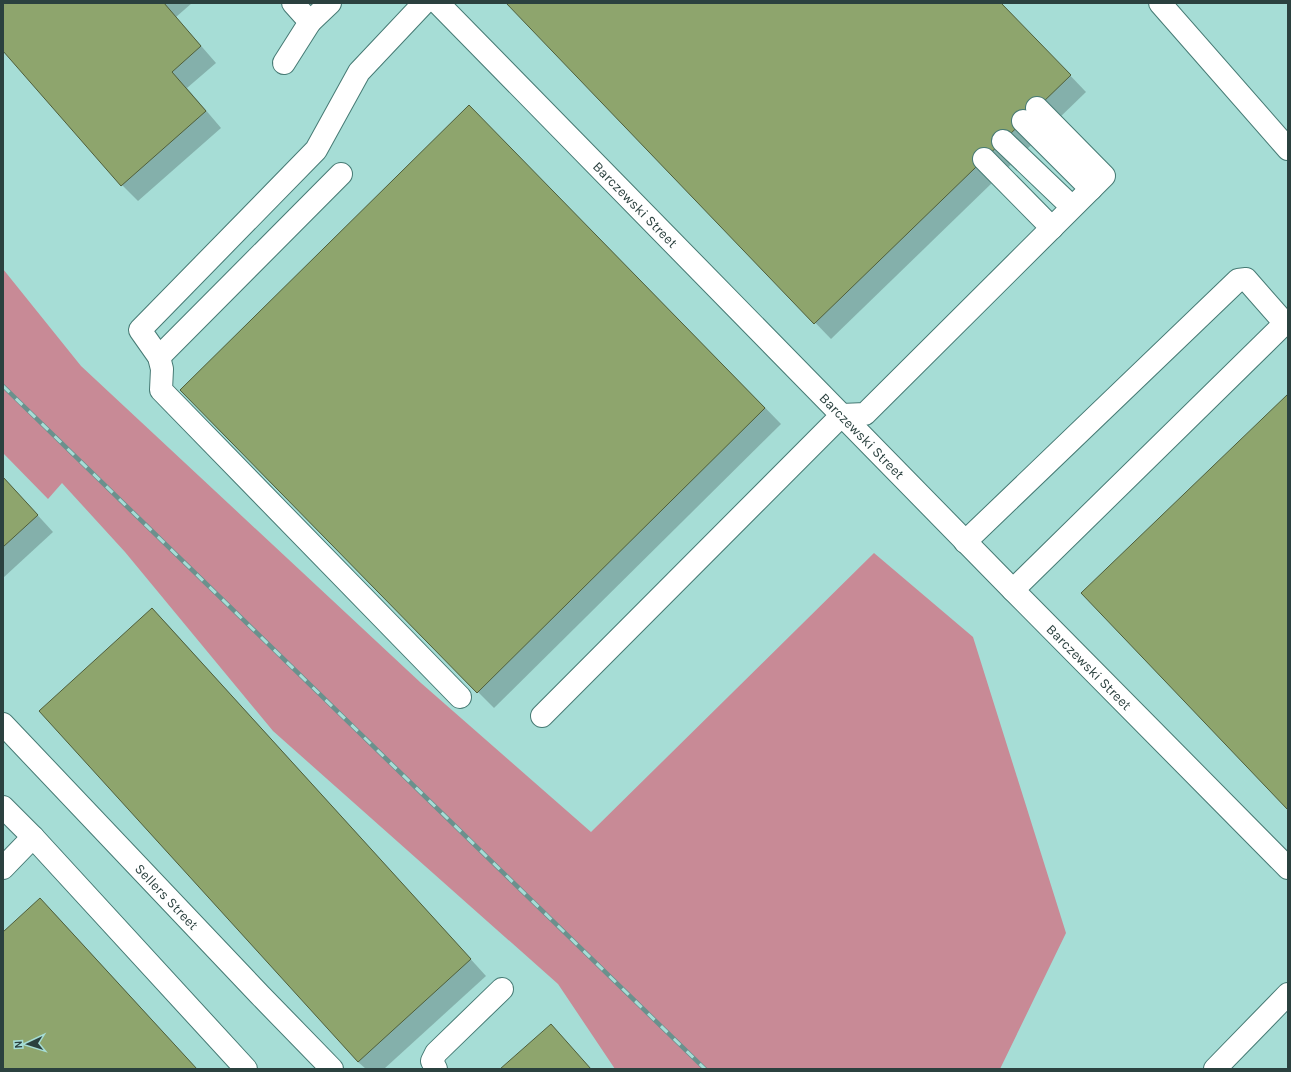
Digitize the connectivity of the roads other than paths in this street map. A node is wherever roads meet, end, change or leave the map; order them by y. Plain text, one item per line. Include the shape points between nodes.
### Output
1 (293, 3) edge
2 (330, 3) edge
3 (424, 3) edge
4 (438, 3) edge
5 (1160, 3) edge
6 (310, 22) junction
7 (284, 63) dead end
8 (1030, 114) dead end
9 (1003, 141) dead end
10 (1288, 149) edge
11 (984, 159) dead end
12 (341, 174) dead end
13 (1072, 207) junction
14 (1052, 228) junction
15 (159, 357) junction
16 (842, 415) junction
17 (965, 542) junction
18 (1013, 590) junction
19 (460, 697) dead end
20 (542, 716) dead end
21 (3, 724) edge
22 (3, 807) edge
23 (33, 837) junction
24 (3, 868) edge
25 (1288, 868) edge
26 (502, 989) dead end
27 (1288, 994) edge
28 (246, 1069) edge
29 (332, 1069) edge
30 (436, 1069) edge
31 (1215, 1069) edge

1 - 6 street
2 - 6 street
3 - 15 street via 359,72 316,150 140,330
4 - 16 street, Barczewski Street
5 - 10 street
6 - 7 street
8 - 13 street via 1098,182
9 - 13 street
11 - 14 street
12 - 15 street
13 - 14 street
14 - 16 street via 865,414
15 - 19 street via 162,390
16 - 17 street, Barczewski Street
16 - 20 street
17 - 18 street, Barczewski Street
17 - 18 street via 1238,280 1246,279 1282,320 1280,328
18 - 25 street, Barczewski Street
21 - 29 street, Sellers Street
22 - 23 street
23 - 24 street
23 - 28 street
26 - 30 street via 436,1053 432,1061
27 - 31 street

